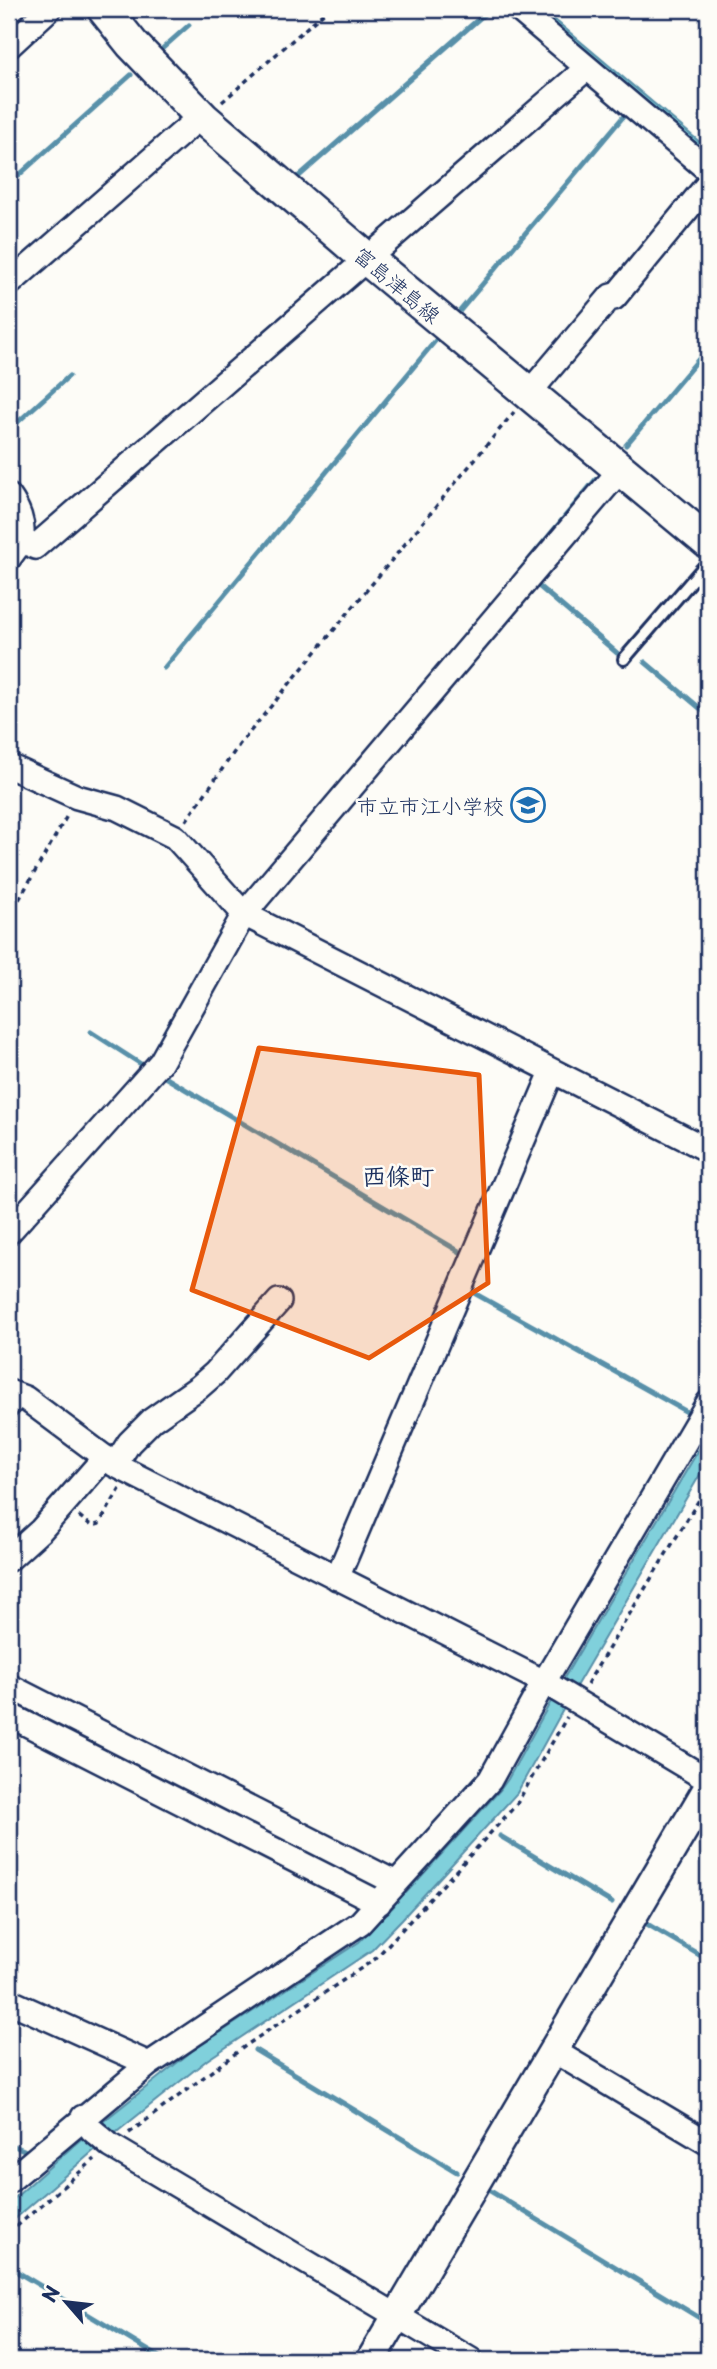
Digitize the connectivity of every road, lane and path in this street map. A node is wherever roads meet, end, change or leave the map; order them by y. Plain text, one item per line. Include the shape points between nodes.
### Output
1 (49, 9) edge
2 (104, 9) edge
3 (328, 9) edge
4 (518, 9) edge
5 (9, 46) edge
6 (587, 68) junction
7 (202, 117) junction
8 (708, 170) edge
9 (708, 184) edge
10 (366, 258) junction
11 (9, 284) edge
12 (529, 393) junction
13 (621, 469) junction
14 (9, 496) edge
15 (708, 542) edge
16 (15, 549) edge
17 (708, 562) edge
18 (708, 600) edge
19 (704, 604) dead end
20 (624, 659) dead end
21 (9, 766) edge
22 (77, 797) junction
23 (175, 837) junction
24 (244, 914) junction
25 (9, 917) edge
26 (552, 1072) junction
27 (708, 1150) edge
28 (9, 1231) edge
29 (279, 1301) dead end
30 (14, 1401) edge
31 (708, 1404) edge
32 (117, 1465) junction
33 (708, 1485) edge
34 (63, 1504) junction
35 (9, 1559) edge
36 (337, 1578) junction
37 (548, 1685) junction
38 (9, 1686) edge
39 (575, 1701) junction
40 (9, 1715) edge
41 (708, 1780) edge
42 (708, 1788) edge
43 (388, 1893) junction
44 (9, 2001) edge
45 (554, 2050) junction
46 (149, 2064) junction
47 (88, 2123) junction
48 (708, 2143) edge
49 (111, 2146) junction
50 (9, 2181) edge
51 (9, 2232) edge
52 (398, 2316) junction
53 (370, 2360) edge
54 (471, 2360) edge

1 - 5 street
2 - 7 main road, 富島津島線
3 - 7 path
4 - 6 street
6 - 8 street
6 - 10 street
7 - 10 main road, 富島津島線
7 - 11 street
9 - 12 street
10 - 12 main road, 富島津島線
10 - 16 street via 35,547
12 - 13 main road, 富島津島線
12 - 23 path via 239,744
13 - 15 main road, 富島津島線
13 - 24 street
14 - 16 street via 22,523
17 - 20 lane
18 - 19 path
21 - 22 street
22 - 23 street via 117,808
22 - 25 path
23 - 24 street
24 - 26 street
24 - 28 street via 162,1062
26 - 27 street
26 - 36 street
29 - 32 street via 215,1373 129,1443
30 - 32 street
31 - 37 street
32 - 34 street
32 - 34 path via 99,1524 92,1526
32 - 36 street
33 - 39 path
34 - 35 street
36 - 37 street
37 - 39 street
37 - 43 street via 490,1780
38 - 43 street
39 - 41 street
40 - 43 street
42 - 45 street
43 - 46 street via 360,1923
44 - 46 street
45 - 48 street
45 - 52 street
46 - 47 street
47 - 49 street
47 - 50 street
49 - 51 path
49 - 52 street
52 - 53 street
52 - 54 street

